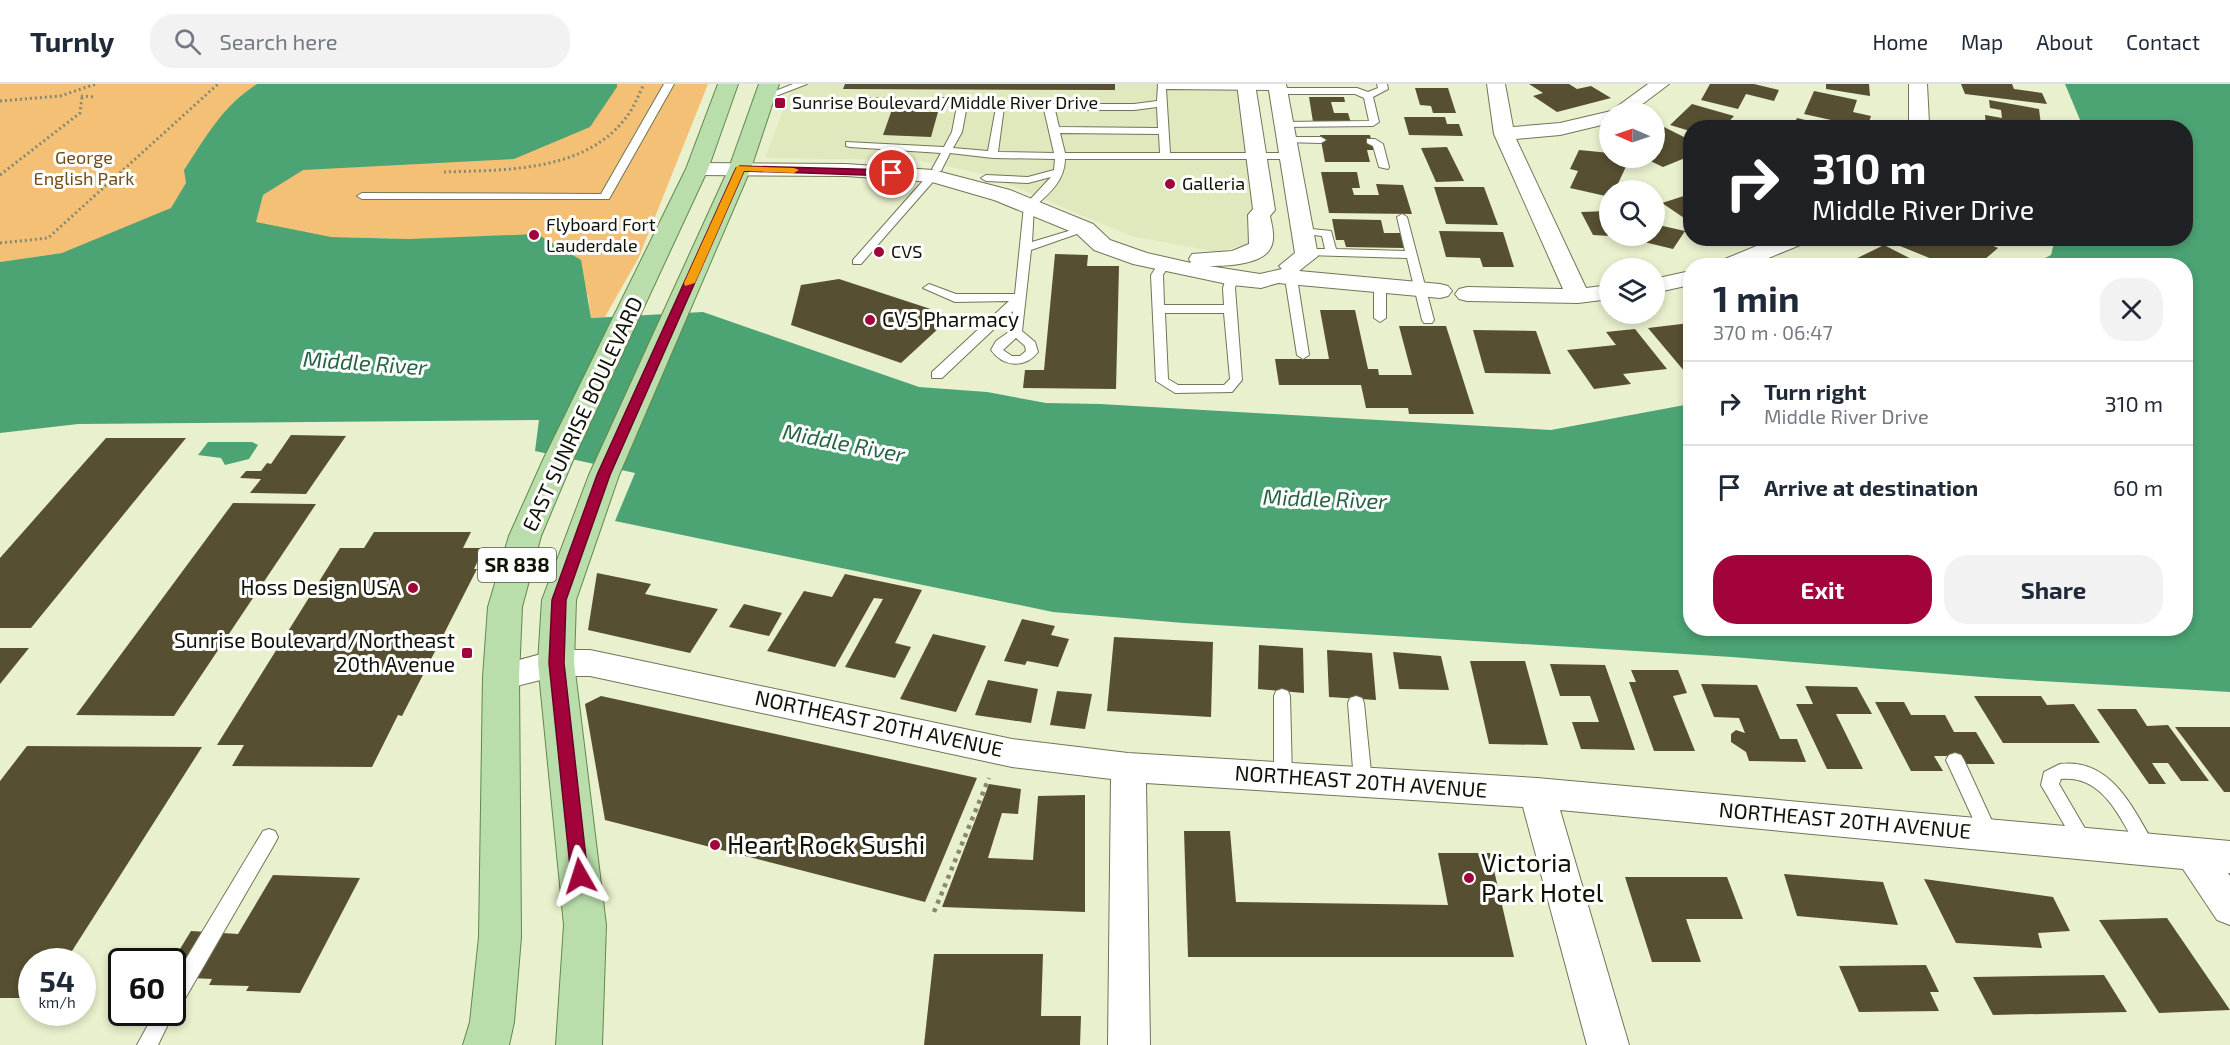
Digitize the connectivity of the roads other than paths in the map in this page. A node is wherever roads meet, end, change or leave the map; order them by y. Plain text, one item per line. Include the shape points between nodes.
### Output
1 (669, 84) edge
2 (728, 84) edge
3 (802, 84) edge
4 (1382, 84) edge
5 (1496, 84) edge
6 (1660, 84) edge
7 (1918, 84) edge
8 (1247, 85) edge
9 (1277, 87) edge
10 (767, 90) edge
11 (1046, 90) dead end
12 (1368, 96) junction
13 (864, 101) dead end
14 (895, 101) dead end
15 (930, 102) dead end
16 (1634, 102) edge
17 (1163, 103) junction
18 (1048, 105) junction
19 (1599, 120) edge
20 (1919, 120) edge
21 (1053, 130) junction
22 (1164, 131) junction
23 (1504, 134) junction
24 (1286, 140) junction
25 (1321, 140) dead end
26 (1371, 141) dead end
27 (850, 144) dead end
28 (947, 150) junction
29 (1061, 154) junction
30 (993, 155) junction
31 (1165, 156) junction
32 (1257, 156) junction
33 (1384, 167) dead end
34 (740, 168) junction
35 (697, 169) junction
36 (935, 172) junction
37 (1060, 172) junction
38 (986, 178) junction
39 (1002, 195) junction
40 (362, 196) dead end
41 (1029, 206) junction
42 (1264, 210) junction
43 (1402, 217) dead end
44 (1088, 231) junction
45 (1777, 246) edge
46 (1026, 248) junction
47 (1330, 252) junction
48 (1412, 255) junction
49 (1748, 258) edge
50 (1200, 259) junction
51 (1293, 261) junction
52 (857, 262) dead end
53 (1163, 265) junction
54 (1232, 278) junction
55 (1683, 280) edge
56 (1665, 284) edge
57 (1380, 287) junction
58 (929, 288) dead end
59 (1430, 291) junction
60 (1599, 293) edge
61 (1467, 294) dead end
62 (1578, 296) junction
63 (1020, 297) junction
64 (1160, 309) junction
65 (1230, 309) junction
66 (1380, 318) dead end
67 (1428, 320) dead end
68 (1016, 332) dead end
69 (1303, 355) dead end
70 (937, 375) dead end
71 (556, 663) junction
72 (501, 677) junction
73 (1282, 696) dead end
74 (1356, 703) dead end
75 (1954, 760) dead end
76 (1128, 767) junction
77 (1283, 777) junction
78 (1363, 782) junction
79 (1537, 793) junction
80 (1989, 834) junction
81 (269, 837) dead end
82 (2085, 844) junction
83 (2148, 850) junction
84 (2212, 856) edge
85 (2230, 908) edge
86 (186, 978) edge
87 (158, 1026) edge
88 (147, 1045) edge
89 (486, 1045) edge
90 (579, 1045) edge
91 (1129, 1045) edge
92 (1608, 1045) edge

1 - 40 lane via 605,197
2 - 35 main road, EAST SUNRISE BOULEVARD / SR 838
3 - 10 lane
4 - 12 lane via 1383,89
5 - 23 street
6 - 16 street
7 - 20 street
8 - 9 lane
8 - 17 lane via 1161,86
8 - 32 street
9 - 12 lane via 1357,91
9 - 24 street
10 - 34 main road, EAST SUNRISE BOULEVARD / SR 838
11 - 18 lane
12 - 24 lane via 1374,122
13 - 14 lane
15 - 28 lane via 962,105 957,132
17 - 18 lane via 1134,107
17 - 22 lane
18 - 21 lane
18 - 30 lane via 1000,104
19 - 23 street via 1560,129
21 - 22 lane
21 - 29 lane
22 - 31 lane
23 - 62 street
24 - 25 lane
24 - 32 lane
24 - 51 street
26 - 33 lane via 1378,144
27 - 28 lane
28 - 30 lane
28 - 36 lane
29 - 30 lane
29 - 31 lane
29 - 37 lane
31 - 32 lane
32 - 42 street
34 - 35 street
34 - 36 street
34 - 71 main road, EAST SUNRISE BOULEVARD / SR 838 via 604,475 559,600
35 - 72 main road, EAST SUNRISE BOULEVARD / SR 838 via 525,536 505,607
36 - 38 street via 965,171
36 - 39 street
36 - 52 lane
37 - 38 lane via 1028,180
37 - 41 lane via 1050,190
38 - 39 street
39 - 41 street
41 - 44 street
41 - 46 lane
42 - 50 street via 1259,215 1260,246 1244,257
42 - 51 street via 1273,215 1279,255
43 - 48 lane
44 - 46 lane
44 - 50 street
44 - 53 street via 1102,245
45 - 49 street
46 - 63 lane
47 - 48 lane
47 - 51 lane
47 - 51 lane via 1327,233
48 - 59 lane
50 - 51 street via 1264,268
51 - 54 street via 1261,281
51 - 57 street
51 - 69 lane
53 - 54 street
53 - 64 lane via 1157,274
54 - 65 lane
55 - 56 street
57 - 59 street
57 - 66 lane
58 - 63 lane via 955,298
59 - 67 lane
60 - 62 street
61 - 62 street
63 - 68 lane
63 - 70 lane
64 - 65 lane
64 - 65 lane via 1162,381 1175,389 1227,389 1236,380
71 - 72 street, NORTHEAST 20TH AVENUE
71 - 76 street, NORTHEAST 20TH AVENUE via 590,663 1011,753
71 - 90 main road, EAST SUNRISE BOULEVARD / SR 838 via 585,925
72 - 89 main road, EAST SUNRISE BOULEVARD / SR 838 via 500,936 492,1022
73 - 77 lane
74 - 78 lane
75 - 80 lane
76 - 77 street, NORTHEAST 20TH AVENUE
76 - 91 street
77 - 78 street, NORTHEAST 20TH AVENUE
78 - 79 street, NORTHEAST 20TH AVENUE
79 - 80 street, NORTHEAST 20TH AVENUE
79 - 92 street
80 - 82 street, NORTHEAST 20TH AVENUE
81 - 86 lane
82 - 83 street, NORTHEAST 20TH AVENUE
82 - 83 lane via 2050,785 2050,777 2056,771 2084,771 2108,785
83 - 84 street, NORTHEAST 20TH AVENUE
84 - 85 street
87 - 88 lane

